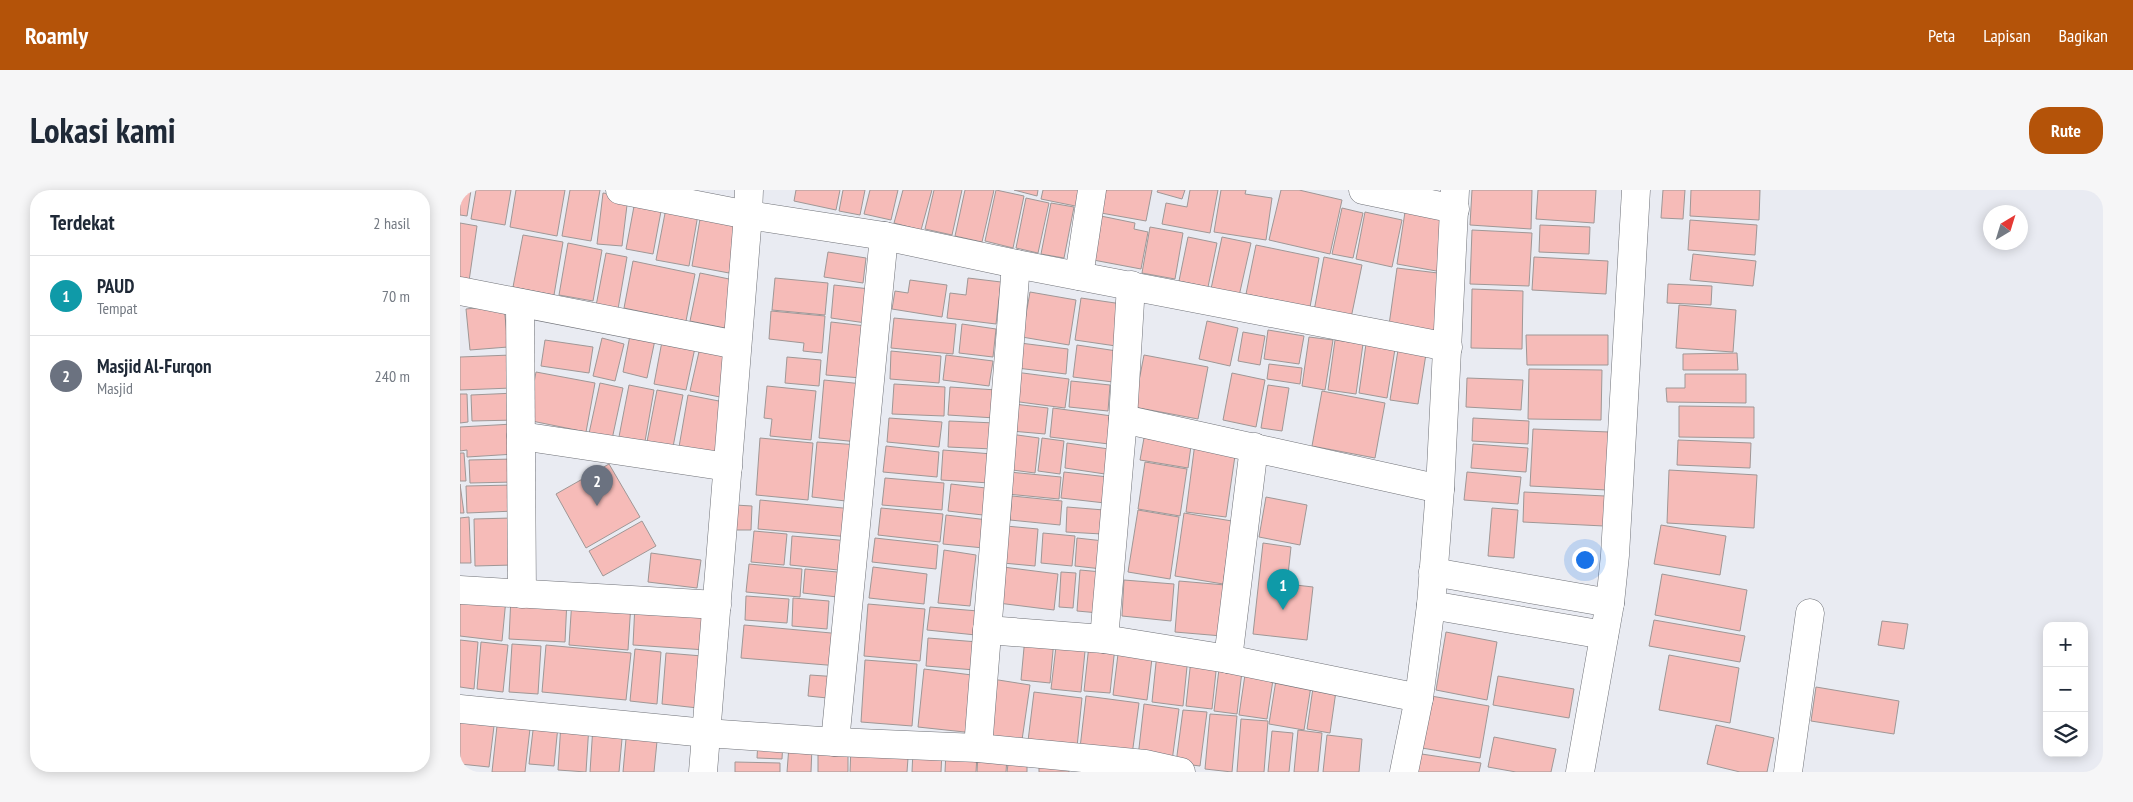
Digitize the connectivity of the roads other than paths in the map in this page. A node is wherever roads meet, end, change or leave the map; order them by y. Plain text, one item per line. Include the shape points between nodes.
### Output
1 (620, 190) edge
2 (1092, 190) edge
3 (1363, 190) edge
4 (1636, 190) edge
5 (1455, 200) edge
6 (749, 202) edge
7 (884, 236) junction
8 (1016, 264) junction
9 (1079, 276) junction
10 (1131, 285) junction
11 (460, 291) edge
12 (520, 303) junction
13 (737, 345) junction
14 (1448, 347) junction
15 (1123, 419) junction
16 (521, 436) junction
17 (1254, 448) junction
18 (728, 467) junction
19 (1440, 489) junction
20 (1433, 572) junction
21 (460, 590) edge
22 (522, 594) junction
23 (1610, 603) junction
24 (1431, 605) junction
25 (717, 606) junction
26 (1810, 613) dead end
27 (987, 630) junction
28 (1604, 636) junction
29 (1104, 640) junction
30 (1228, 659) junction
31 (1419, 698) junction
32 (460, 709) edge
33 (706, 733) junction
34 (834, 742) junction
35 (978, 748) junction
36 (1144, 768) edge
37 (1586, 771) edge
38 (703, 772) edge
39 (1181, 772) edge
40 (1404, 772) edge
41 (1788, 772) edge

1 - 6 street
2 - 9 street
3 - 5 street
4 - 23 street
5 - 14 street
6 - 7 street
6 - 13 street
7 - 8 street
7 - 34 street
8 - 9 street
8 - 27 street
9 - 10 street
10 - 14 street
10 - 15 street
11 - 12 street
12 - 13 street
12 - 16 street
13 - 18 street
14 - 19 street
15 - 17 street
15 - 29 street
16 - 18 street
16 - 22 street
17 - 19 street
17 - 30 street
18 - 25 street
19 - 20 street
20 - 23 street
20 - 24 street
21 - 22 street
22 - 25 street
23 - 28 street
24 - 28 street
24 - 31 street
25 - 33 street
26 - 41 street
27 - 29 street
27 - 35 street
28 - 37 street
29 - 30 street
30 - 31 street
31 - 40 street
32 - 33 street
33 - 34 street
33 - 38 street
34 - 35 street
35 - 36 street
36 - 39 street

